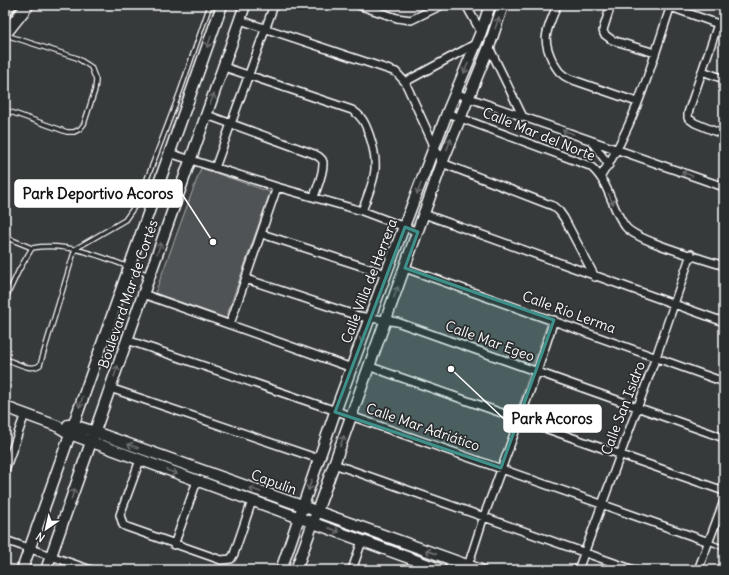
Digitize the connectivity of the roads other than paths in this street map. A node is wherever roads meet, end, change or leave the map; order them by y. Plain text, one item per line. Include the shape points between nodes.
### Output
1 (10, 5) edge
2 (28, 5) edge
3 (210, 5) edge
4 (222, 5) edge
5 (246, 5) edge
6 (274, 5) edge
7 (358, 5) edge
8 (442, 5) edge
9 (466, 5) edge
10 (490, 5) edge
11 (503, 5) edge
12 (557, 5) edge
13 (611, 5) edge
14 (670, 6) edge
15 (5, 11) edge
16 (240, 20) junction
17 (721, 25) edge
18 (265, 28) junction
19 (481, 32) junction
20 (5, 34) edge
21 (477, 43) junction
22 (489, 46) junction
23 (655, 53) junction
24 (224, 67) junction
25 (702, 72) junction
26 (249, 76) junction
27 (724, 79) edge
28 (405, 82) junction
29 (455, 93) junction
30 (468, 97) junction
31 (637, 102) junction
32 (5, 110) edge
33 (447, 112) junction
34 (207, 115) junction
35 (522, 115) junction
36 (459, 117) junction
37 (231, 123) junction
38 (724, 134) edge
39 (591, 140) junction
40 (434, 147) junction
41 (618, 149) junction
42 (169, 153) junction
43 (190, 161) junction
44 (442, 163) junction
45 (609, 165) junction
46 (214, 168) junction
47 (601, 176) junction
48 (724, 187) edge
49 (277, 188) junction
50 (314, 197) junction
51 (362, 211) junction
52 (424, 214) junction
53 (405, 227) junction
54 (418, 232) junction
55 (262, 234) junction
56 (5, 237) edge
57 (32, 248) junction
58 (75, 249) junction
59 (691, 254) junction
60 (724, 266) edge
61 (129, 267) junction
62 (405, 268) junction
63 (386, 274) junction
64 (150, 275) junction
65 (595, 277) junction
66 (246, 279) junction
67 (143, 294) junction
68 (5, 300) edge
69 (674, 305) junction
70 (370, 318) junction
71 (386, 319) junction
72 (554, 320) junction
73 (724, 322) edge
74 (230, 324) junction
75 (127, 340) junction
76 (656, 357) junction
77 (5, 358) edge
78 (368, 366) junction
79 (352, 368) junction
80 (537, 372) junction
81 (724, 382) edge
82 (110, 388) junction
83 (637, 406) junction
84 (5, 407) edge
85 (335, 412) junction
86 (25, 414) junction
87 (351, 416) junction
88 (519, 418) junction
89 (72, 430) junction
90 (95, 432) junction
91 (724, 438) edge
92 (91, 442) junction
93 (619, 454) junction
94 (319, 459) junction
95 (140, 460) junction
96 (334, 464) junction
97 (501, 468) junction
98 (5, 470) edge
99 (197, 481) junction
100 (724, 491) edge
101 (252, 501) junction
102 (724, 501) edge
103 (601, 504) junction
104 (301, 512) junction
105 (317, 512) junction
106 (484, 516) junction
107 (313, 522) junction
108 (5, 540) edge
109 (362, 541) junction
110 (709, 542) junction
111 (174, 545) junction
112 (724, 548) edge
113 (30, 549) junction
114 (585, 552) junction
115 (51, 556) junction
116 (417, 566) edge
117 (468, 568) edge
118 (22, 570) edge
119 (46, 570) edge
120 (91, 570) edge
121 (281, 570) edge
122 (296, 570) edge
123 (352, 570) edge
124 (442, 570) edge
125 (481, 570) edge
126 (578, 570) edge
127 (634, 570) edge
128 (698, 570) edge

1 - 15 main road
2 - 20 main road
3 - 58 lane via 178,99 139,200 125,220
4 -> 42 street, Boulevard Mar de Cortés
5 - 16 street, Boulevard Mar de Cortés
6 - 18 street
7 - 8 street via 405,20 417,18
9 - 19 street
10 - 19 street, Calle Villa de Herrera
22 -> 11 street, Calle Villa de Herrera
12 - 31 street via 545,41 560,74
13 - 23 street via 604,34 612,40
14 - 17 street
14 - 23 street
16 - 18 street
16 - 24 street, Boulevard Mar de Cortés
17 - 25 street
18 - 26 street
18 - 28 street via 389,69 396,72
19 - 21 street, Calle Villa de Herrera
20 - 32 lane via 77,58 91,68 96,80 84,124 74,132 67,132
21 - 28 street
21 -> 29 street, Calle Villa de Herrera
22 - 30 street, Calle Villa de Herrera
22 - 35 street
23 - 31 street
24 - 26 street
34 -> 24 street, Boulevard Mar de Cortés
25 - 27 street
25 - 38 street via 689,106 688,118
26 - 37 street
26 - 51 street via 352,110 362,117 376,159 375,174
28 - 40 street
29 - 30 street
29 - 33 street, Calle Villa de Herrera
30 - 35 street
30 - 36 street, Calle Villa de Herrera
31 - 41 street
33 - 36 street, Calle Mar del Norte
33 - 40 street, Calle Villa de Herrera
34 - 37 street
34 - 43 street, Boulevard Mar de Cortés
39 -> 35 street
44 -> 36 street, Calle Villa de Herrera
36 - 47 street, Calle Mar del Norte via 590,166
37 - 46 street
37 - 50 street via 321,158 322,168
39 - 41 street
39 - 45 street
40 - 44 street
40 -> 53 street, Calle Villa de Herrera
41 - 45 street
48 -> 41 street
42 - 43 street
42 - 61 street, Boulevard Mar de Cortés
43 - 46 street
64 -> 43 street, Boulevard Mar de Cortés
44 - 52 street, Calle Villa de Herrera
44 - 65 street via 553,206 564,218
45 - 47 street
46 - 49 street
47 -> 59 street, Calle Mar del Norte via 630,232
49 - 50 street
49 - 55 street
50 - 51 street
51 - 53 street
52 - 54 street, Calle Villa de Herrera
52 - 65 street
53 - 54 street
53 - 63 street, Calle Villa de Herrera
54 - 62 street, Calle Villa de Herrera
55 - 63 street
55 - 66 street
56 - 57 lane
57 - 58 lane via 46,245
57 - 68 lane
58 - 61 lane
58 - 77 lane via 40,365 31,368
59 - 60 street, Calle Mar del Norte
59 - 69 street, Calle San Isidro
61 - 64 lane
61 -> 89 street, Boulevard Mar de Cortés
71 -> 62 street, Calle Villa de Herrera
62 - 72 street, Calle Río Lerma
63 - 70 street, Calle Villa de Herrera
64 - 67 street, Boulevard Mar de Cortés
65 - 69 street
66 - 70 street, Calle Mar Egeo
66 - 74 street
67 - 74 street
67 - 75 street, Boulevard Mar de Cortés
69 - 73 street
69 - 76 street, Calle San Isidro
70 - 71 street, Calle Mar Egeo
70 -> 79 street, Calle Villa de Herrera
71 - 78 street, Calle Villa de Herrera
71 - 80 street, Calle Mar Egeo
72 - 76 street, Calle Río Lerma
72 - 80 street
74 - 79 street
82 -> 75 street, Boulevard Mar de Cortés
75 - 85 street, Calle Mar Adriático
76 - 81 street, Calle Río Lerma
76 - 83 street, Calle San Isidro
78 - 87 street, Calle Villa de Herrera
78 - 88 street
79 - 85 street, Calle Villa de Herrera
80 - 83 street, Calle Mar Egeo
80 - 88 street
82 - 90 street, Boulevard Mar de Cortés
82 - 94 street
83 - 91 street, Calle Mar Egeo
83 - 93 street, Calle San Isidro
84 - 86 street, Capulín
85 - 87 street, Calle Mar Adriático
85 - 94 street, Calle Villa de Herrera
86 - 89 street, Capulín
86 - 98 street
96 -> 87 street, Calle Villa de Herrera
87 - 97 street, Calle Mar Adriático
88 - 93 street
88 - 97 street
89 - 90 street, Capulín
89 - 92 street, Capulín
89 - 113 street, Boulevard Mar de Cortés
90 - 92 street, Boulevard Mar de Cortés
104 -> 90 street, Capulín
92 - 95 street, Capulín
115 -> 92 street, Boulevard Mar de Cortés
93 - 100 street
93 - 103 street, Calle San Isidro
94 -> 104 street, Calle Villa de Herrera
95 -> 99 street, Capulín
95 - 111 street via 120,515 121,521 127,527
96 - 105 street, Calle Villa de Herrera
96 - 106 street
97 - 103 street, Calle Mar Adriático
97 - 106 street
99 - 101 street, Capulín
99 - 111 street
101 - 104 street, Capulín
101 - 111 street via 231,558 221,560
102 - 110 street
103 - 110 street, Calle Mar Adriático
103 - 114 street, Calle San Isidro
104 - 105 street, Capulín
104 - 107 street, Capulín
104 - 121 street, Calle Villa de Herrera
105 - 107 street, Calle Villa de Herrera
117 -> 105 street, Capulín
106 - 114 street
106 - 117 street
107 -> 109 street, Capulín
107 - 122 street, Calle Villa de Herrera
108 - 113 street
109 - 116 street, Capulín
109 - 123 street
110 - 112 lane
110 - 128 street
113 - 115 street
113 - 118 street, Boulevard Mar de Cortés
114 - 126 street, Calle San Isidro
114 - 127 street
115 - 119 street, Boulevard Mar de Cortés
115 - 120 street
116 - 124 street, Capulín
117 - 125 street, Capulín

